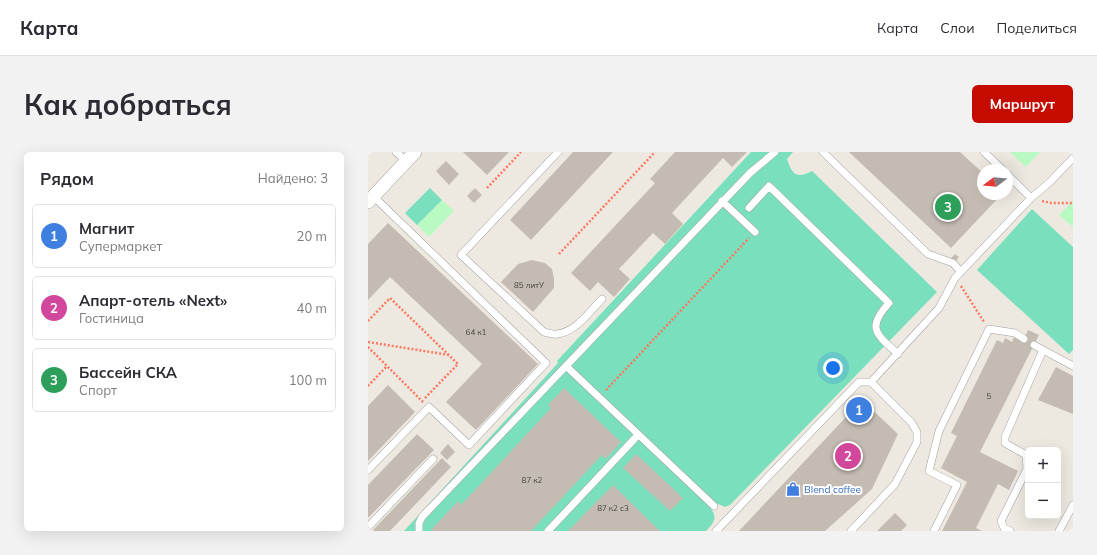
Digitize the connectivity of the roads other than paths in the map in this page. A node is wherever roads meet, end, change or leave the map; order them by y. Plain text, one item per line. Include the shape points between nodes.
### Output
1 (396, 152) edge
2 (558, 152) edge
3 (776, 152) edge
4 (823, 152) edge
5 (984, 152) edge
6 (411, 157) edge
7 (1073, 158) edge
8 (997, 164) edge
9 (1013, 180) edge
10 (1031, 198) junction
11 (371, 199) edge
12 (722, 201) junction
13 (749, 208) dead end
14 (754, 232) road end
15 (961, 272) junction
16 (602, 299) dead end
17 (1024, 338) dead end
18 (1034, 344) dead end
19 (1044, 350) junction
20 (898, 354) junction
21 (566, 366) junction
22 (1073, 366) edge
23 (871, 382) junction
24 (638, 434) junction
25 (433, 459) dead end
26 (368, 470) edge
27 (1073, 505) edge
28 (714, 506) dead end
29 (368, 527) edge
30 (419, 531) edge
31 (548, 531) edge
32 (716, 531) edge
33 (851, 531) edge
34 (934, 531) edge
35 (1010, 531) edge
36 (1059, 531) edge

1 - 6 lane
2 - 16 lane via 461,255 544,332 555,335 567,332
3 - 12 lane
4 - 15 lane via 928,254 953,263
5 - 8 lane
6 - 11 street
7 - 10 lane
9 - 10 lane
10 - 15 lane
11 - 26 lane via 546,363 469,445 428,407
12 - 14 lane
12 - 21 lane
13 - 20 lane via 769,186 889,303 880,312 876,330 880,338
15 - 20 lane via 939,308
17 - 34 lane via 1015,333 989,329 939,432 929,471 957,485
18 - 19 lane
19 - 22 lane
19 - 35 lane via 1005,437 1005,443 1026,455 1027,469 1001,521 1004,528
20 - 23 lane
21 - 24 lane
21 - 30 lane via 422,517 418,523
23 - 32 lane via 859,382
23 - 33 lane via 911,422 917,432 917,442 895,484
24 - 28 lane
24 - 31 lane
25 - 29 lane
27 - 36 lane

